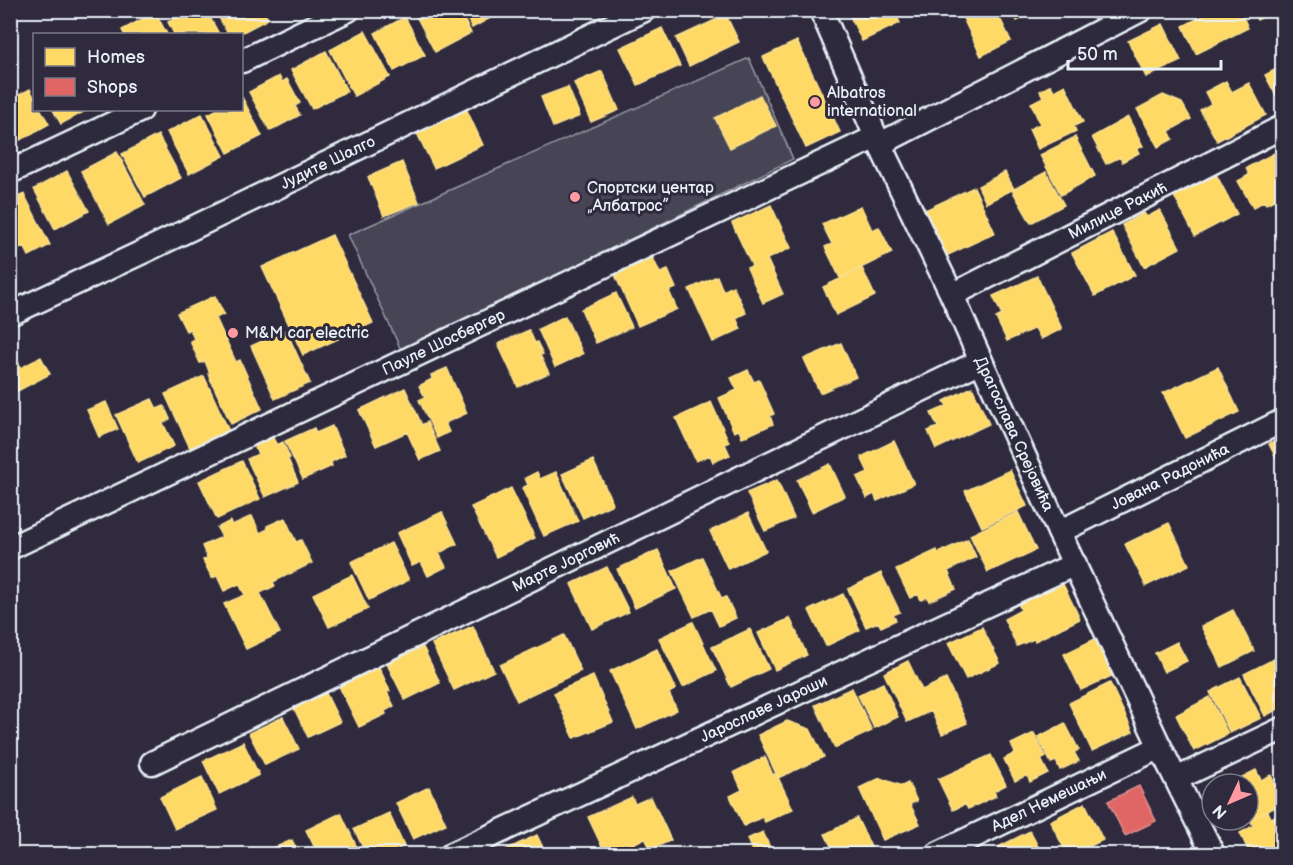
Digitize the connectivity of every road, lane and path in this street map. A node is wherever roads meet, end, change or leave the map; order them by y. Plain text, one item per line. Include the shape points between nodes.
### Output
1 (348, 10) edge
2 (644, 10) edge
3 (821, 10) edge
4 (1141, 10) edge
5 (243, 61) edge
6 (139, 111) edge
7 (1282, 127) edge
8 (878, 141) junction
9 (10, 172) edge
10 (952, 295) junction
11 (10, 314) edge
12 (981, 361) junction
13 (1282, 422) edge
14 (1059, 532) junction
15 (10, 548) edge
16 (1075, 564) junction
17 (1282, 729) edge
18 (1160, 747) junction
19 (152, 763) dead end
20 (1176, 779) junction
21 (452, 855) edge
22 (938, 855) edge
23 (1213, 855) edge

1 - 5 street
2 - 11 street, Јудите Шалго
3 - 8 street, Драгослава Срејовића
4 - 8 street, Пауле Шосбергер
6 - 9 street
7 - 10 street, Милице Ракић
8 - 10 street, Драгослава Срејовића
8 - 15 street, Пауле Шосбергер
10 - 12 street, Драгослава Срејовића
12 - 14 street, Драгослава Срејовића
12 - 19 street, Марте Јорговић
13 - 14 street, Јована Радонића
14 - 16 street, Драгослава Срејовића
16 - 18 street, Драгослава Срејовића
16 - 21 street, Јарославе Јароши
17 - 20 street
18 - 20 street, Драгослава Срејовића
18 - 22 street, Адел Немешањи
20 - 23 street, Драгослава Срејовића

